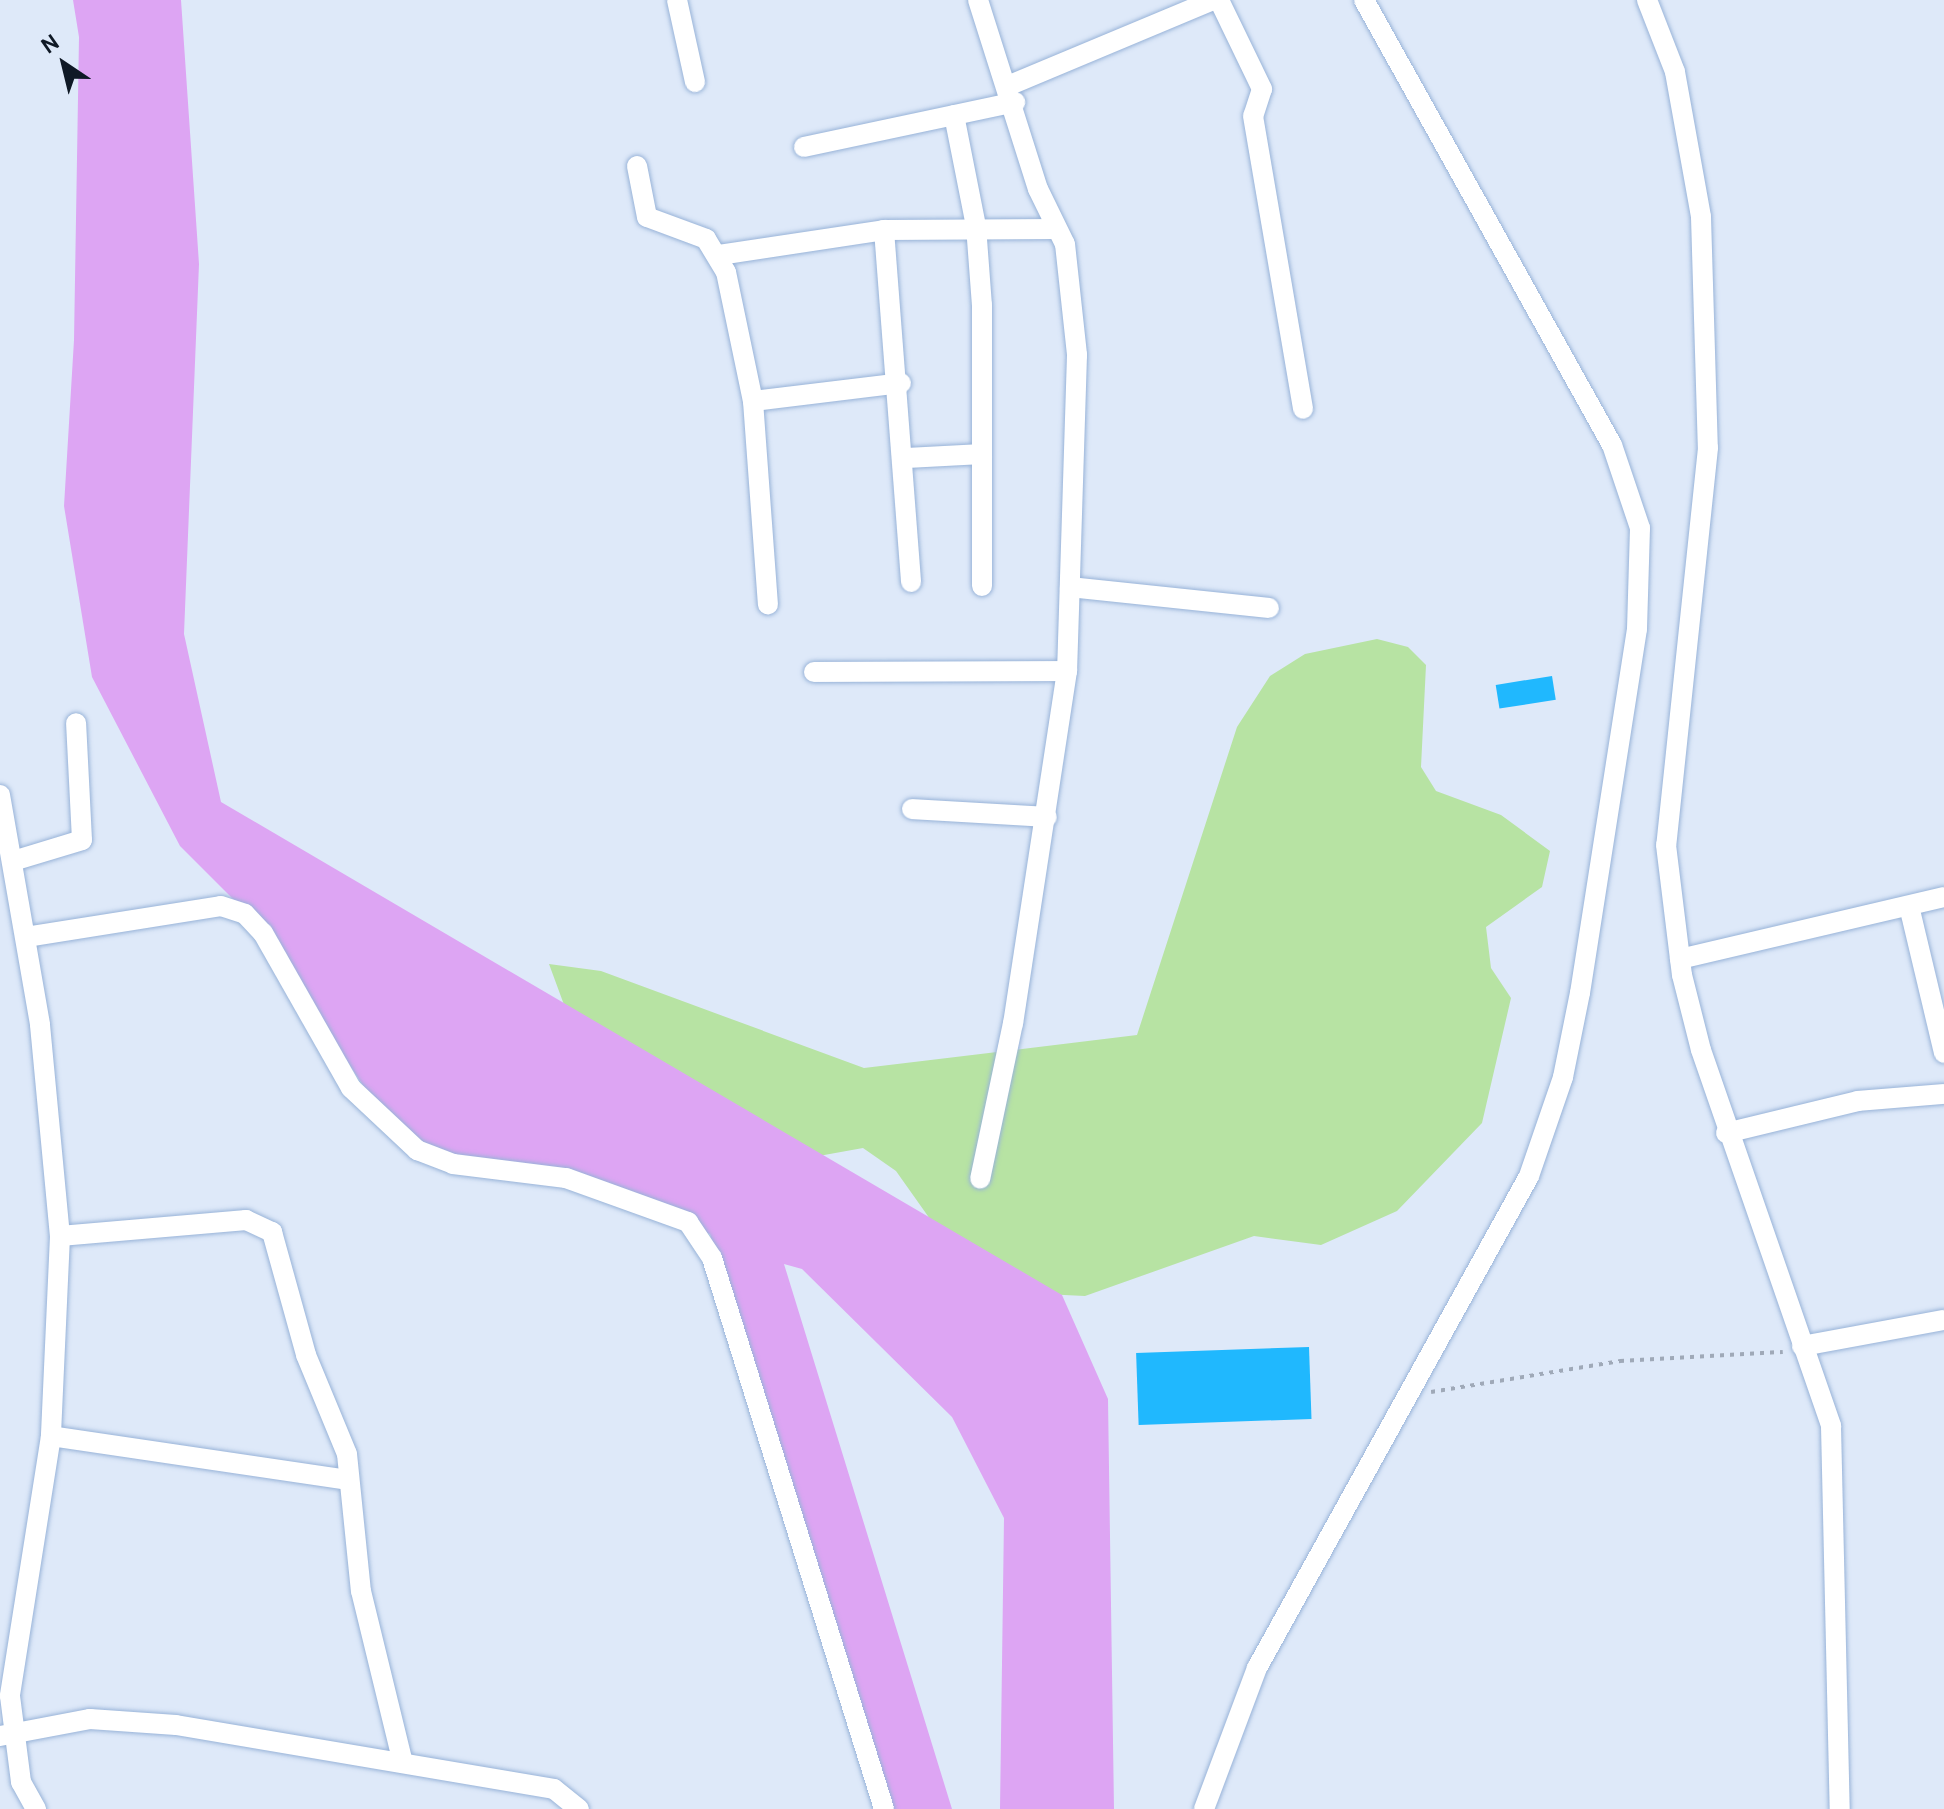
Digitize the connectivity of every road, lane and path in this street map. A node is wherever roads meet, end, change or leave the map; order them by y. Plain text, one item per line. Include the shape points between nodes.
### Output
1 (677, 0) edge
2 (978, 0) edge
3 (1216, 0) edge
4 (1364, 0) edge
5 (1647, 0) edge
6 (695, 82) dead end
7 (1012, 94) junction
8 (954, 115) junction
9 (804, 147) dead end
10 (637, 166) dead end
11 (976, 226) junction
12 (1057, 229) junction
13 (884, 230) junction
14 (719, 255) junction
15 (901, 383) junction
16 (753, 401) junction
17 (1303, 409) dead end
18 (982, 454) junction
19 (907, 458) junction
20 (911, 582) dead end
21 (982, 586) dead end
22 (1070, 587) junction
23 (768, 604) dead end
24 (1269, 608) dead end
25 (1067, 671) junction
26 (814, 672) dead end
27 (76, 723) dead end
28 (0, 795) edge
29 (912, 809) dead end
30 (1047, 817) junction
31 (13, 861) junction
32 (1944, 897) edge
33 (1909, 906) junction
34 (26, 937) junction
35 (1680, 959) junction
36 (1944, 1053) edge
37 (1944, 1094) edge
38 (1726, 1133) junction
39 (980, 1179) dead end
40 (60, 1236) junction
41 (1944, 1320) edge
42 (1802, 1346) junction
43 (1409, 1397) junction
44 (51, 1436) junction
45 (348, 1480) junction
46 (5, 1695) edge
47 (7, 1735) edge
48 (403, 1763) junction
49 (36, 1809) edge
50 (579, 1809) edge
51 (884, 1809) edge
52 (1204, 1809) edge
53 (1840, 1809) edge

1 - 6 street
2 - 7 street
3 - 7 street
3 - 17 street via 1262,89 1253,116
4 - 43 street via 1612,445 1640,528 1637,629 1563,1077 1529,1176
5 - 35 street via 1675,72 1702,233 1708,448 1666,845
7 - 8 street
7 - 12 street
8 - 9 street
8 - 11 street
10 - 14 street via 647,217 692,231
11 - 12 street
11 - 13 street
11 - 18 street
12 - 22 street via 1068,258 1077,355
13 - 14 street
13 - 15 street
14 - 16 street
15 - 16 street
15 - 19 street
16 - 23 street
18 - 19 street
18 - 21 street
19 - 20 street
22 - 24 street
22 - 25 street
25 - 26 street
25 - 30 street
27 - 31 street via 82,840
28 - 31 street
29 - 30 street
30 - 39 street
31 - 34 street
32 - 33 street
33 - 35 street
33 - 36 street
34 - 40 street
34 - 51 street via 221,906 245,914 263,933 351,1088 417,1150 453,1164 566,1178 688,1222 712,1258
35 - 38 street
37 - 38 street via 1858,1101
38 - 42 street
40 - 44 street
40 - 45 street via 262,1223 279,1246 306,1355 340,1427
41 - 42 street
42 - 43 path via 1765,1356 1573,1367
42 - 53 street via 1831,1426 1835,1461
43 - 52 street via 1257,1668
44 - 45 street
44 - 46 street
45 - 48 street via 361,1591
46 - 47 street
47 - 48 street via 131,1719
47 - 49 street via 21,1782
48 - 50 street via 554,1789

